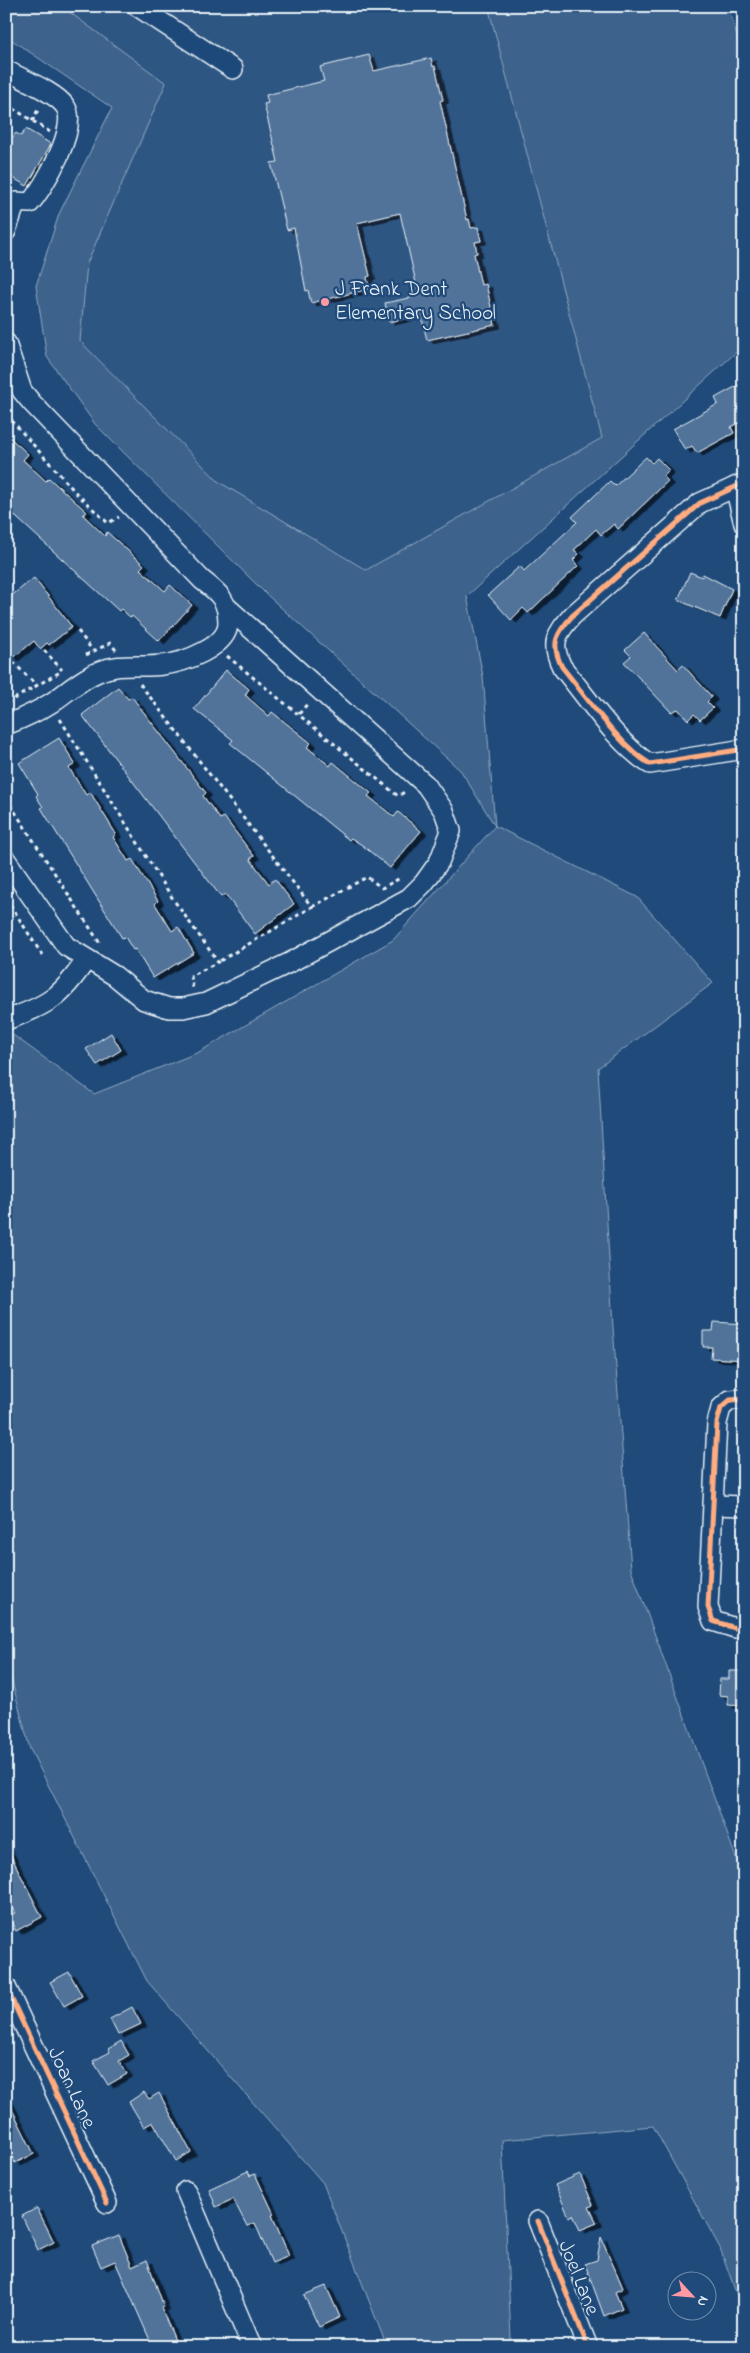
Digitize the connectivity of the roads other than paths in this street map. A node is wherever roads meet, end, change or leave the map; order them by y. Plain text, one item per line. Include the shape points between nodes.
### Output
1 (137, 6) edge
2 (233, 69) dead end
3 (6, 70) edge
4 (6, 231) edge
5 (6, 343) edge
6 (739, 485) edge
7 (744, 524) edge
8 (228, 608) junction
9 (6, 725) edge
10 (744, 749) edge
11 (6, 860) edge
12 (86, 960) junction
13 (6, 1020) edge
14 (744, 1399) edge
15 (713, 1505) junction
16 (744, 1506) edge
17 (744, 1628) edge
18 (6, 1987) edge
19 (186, 2191) dead end
20 (107, 2203) dead end
21 (538, 2221) dead end
22 (252, 2347) edge
23 (588, 2347) edge

1 - 2 street
3 - 4 street via 55,97 66,107 70,122 65,141 40,193 30,203 16,202
5 - 8 street via 22,391 32,403 218,593
6 - 7 street
6 - 10 street via 700,503 572,615 554,643 562,667 627,744 650,764
8 - 9 street via 228,628 219,642 205,651 173,664 119,666 100,671 49,704
8 - 12 street via 426,785 436,796 448,820 451,831 447,844 434,871 409,898 291,962 206,1003 183,1008 156,1006 115,976
11 - 12 street via 66,946
12 - 13 street via 69,986 40,1008
14 - 15 street via 730,1400 721,1408 717,1423
15 - 16 street
15 - 17 street via 708,1607 713,1620
18 - 20 street, Joan Lane
19 - 22 street
21 - 23 street, Joel Lane

